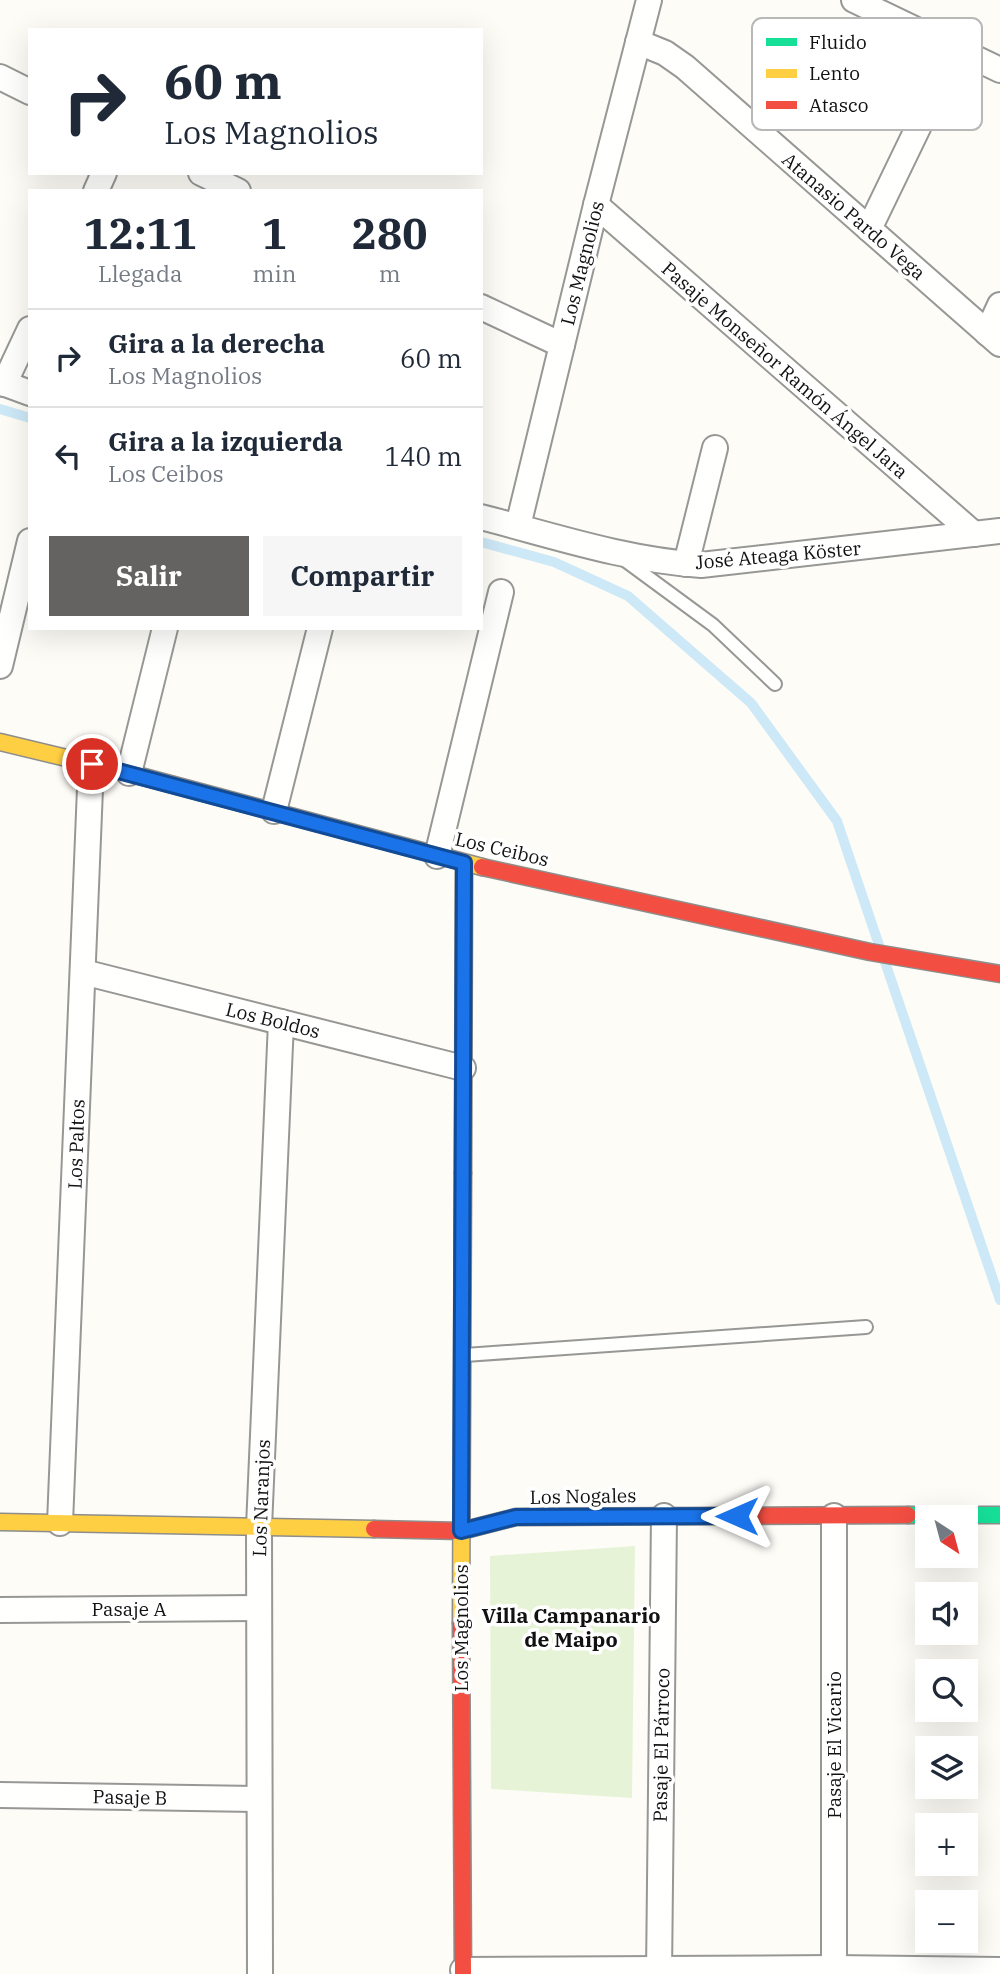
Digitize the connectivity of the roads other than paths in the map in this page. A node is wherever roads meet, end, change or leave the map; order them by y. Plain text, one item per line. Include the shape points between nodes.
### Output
1 (649, 0) edge
2 (854, 0) edge
3 (891, 18) edge
4 (638, 42) junction
5 (982, 61) edge
6 (1000, 70) edge
7 (0, 78) edge
8 (28, 91) edge
9 (752, 126) edge
10 (757, 130) edge
11 (917, 130) edge
12 (205, 175) edge
13 (234, 189) edge
14 (596, 205) junction
15 (869, 229) junction
16 (1000, 305) edge
17 (483, 308) edge
18 (28, 333) edge
19 (993, 338) edge
20 (562, 345) junction
21 (2, 383) edge
22 (28, 392) edge
23 (715, 448) dead end
24 (483, 518) edge
25 (517, 526) junction
26 (1000, 531) edge
27 (974, 534) junction
28 (28, 549) edge
29 (614, 553) junction
30 (686, 564) junction
31 (501, 592) dead end
32 (165, 630) edge
33 (319, 630) edge
34 (0, 666) edge
35 (775, 684) dead end
36 (0, 742) edge
37 (92, 764) junction
38 (130, 774) junction
39 (274, 811) junction
40 (438, 856) junction
41 (464, 863) junction
42 (83, 972) junction
43 (1000, 974) edge
44 (281, 1022) junction
45 (463, 1068) junction
46 (866, 1327) dead end
47 (461, 1356) junction
48 (1000, 1515) edge
49 (664, 1516) junction
50 (834, 1516) junction
51 (0, 1522) edge
52 (60, 1523) junction
53 (259, 1527) junction
54 (461, 1531) junction
55 (259, 1608) junction
56 (0, 1610) edge
57 (0, 1795) edge
58 (259, 1799) junction
59 (1000, 1970) edge
60 (834, 1971) edge
61 (463, 1972) edge
62 (659, 1972) edge
63 (260, 1974) edge

1 - 4 street, Los Magnolios
2 - 3 street
4 - 9 street, Atanasio Pardo Vega via 685,67
4 - 14 street, Los Magnolios
5 - 6 street
7 - 8 street
10 - 15 street, Atanasio Pardo Vega
11 - 15 street
12 - 13 street
14 - 20 street, Los Magnolios
14 - 27 street, Pasaje Monseñor Ramón Ángel Jara
15 - 19 street, Atanasio Pardo Vega
16 - 19 street
17 - 20 street
18 - 21 street
20 - 25 street, Los Magnolios
21 - 22 street
23 - 30 street
24 - 25 street, José Ateaga Köster
25 - 29 street, José Ateaga Köster
26 - 27 street, José Ateaga Köster
27 - 30 street, José Ateaga Köster
28 - 34 street
29 - 30 street, José Ateaga Köster
29 - 35 lane via 705,619
31 - 40 street
32 - 38 street
33 - 39 street
36 - 37 street, Los Ceibos
37 - 38 street, Los Ceibos
37 - 42 street, Los Paltos
38 - 39 street, Los Ceibos
39 - 40 street, Los Ceibos
40 - 41 street, Los Ceibos
41 - 43 street, Los Ceibos via 892,957
41 - 45 street, Los Magnolios
42 - 44 street, Los Boldos
42 - 52 street, Los Paltos
44 - 45 street, Los Boldos
44 - 53 street, Los Naranjos
45 - 47 street, Los Magnolios
46 - 47 lane
47 - 54 street, Los Magnolios
48 - 50 street, Los Nogales
49 - 50 street, Los Nogales
49 - 54 street, Los Nogales via 516,1517
49 - 62 street, Pasaje El Párroco
50 - 60 street, Pasaje El Vicario
51 - 52 street, Los Nogales
52 - 53 street, Los Nogales
53 - 54 street, Los Nogales
53 - 55 street, Los Naranjos
54 - 61 street, Los Magnolios
55 - 56 street, Pasaje A
55 - 58 street, Los Naranjos
57 - 58 street, Pasaje B
58 - 63 street, Los Naranjos
59 - 60 street
60 - 62 street
61 - 62 street

